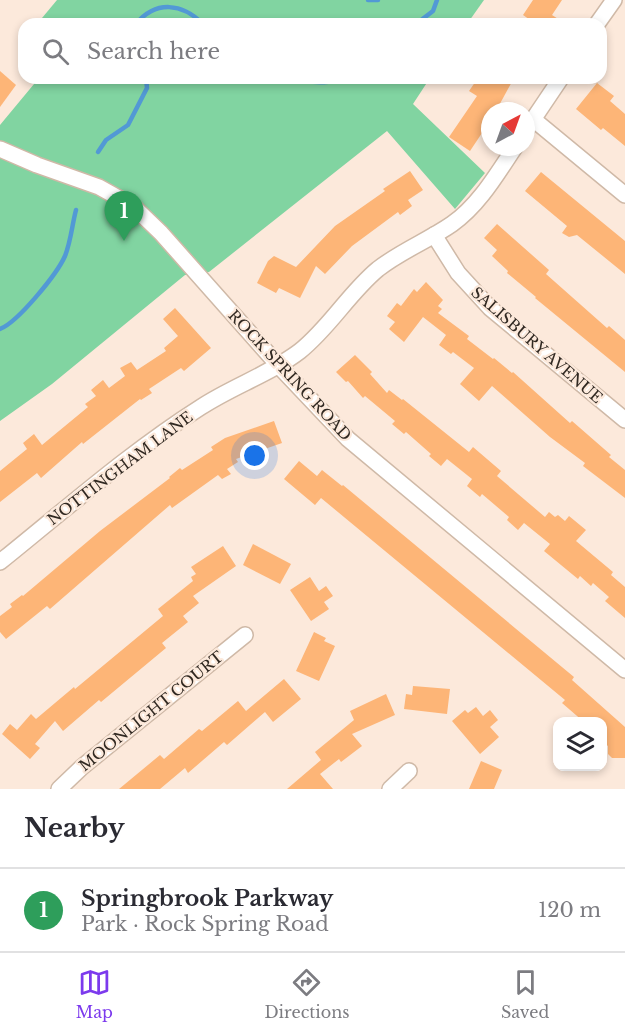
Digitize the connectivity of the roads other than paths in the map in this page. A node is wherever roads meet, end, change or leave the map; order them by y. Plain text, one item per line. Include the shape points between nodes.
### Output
1 (614, 0) edge
2 (601, 18) edge
3 (557, 84) edge
4 (535, 117) edge
5 (535, 129) edge
6 (0, 150) edge
7 (509, 156) edge
8 (625, 195) edge
9 (434, 235) junction
10 (278, 365) junction
11 (625, 420) edge
12 (0, 562) edge
13 (245, 635) dead end
14 (625, 670) edge
15 (409, 771) dead end
16 (59, 789) edge
17 (390, 789) edge

1 - 2 street
3 - 4 street
5 - 8 street
6 - 10 street, ROCK SPRING ROAD via 99,187 133,206
7 - 9 street, NOTTINGHAM LANE via 484,193 454,223
9 - 10 street, NOTTINGHAM LANE via 379,268 318,335
9 - 11 street, SALISBURY AVENUE via 458,273 490,308
10 - 12 street, NOTTINGHAM LANE via 203,405 160,435
10 - 14 street, ROCK SPRING ROAD via 348,439
13 - 16 street, MOONLIGHT COURT
15 - 17 street

